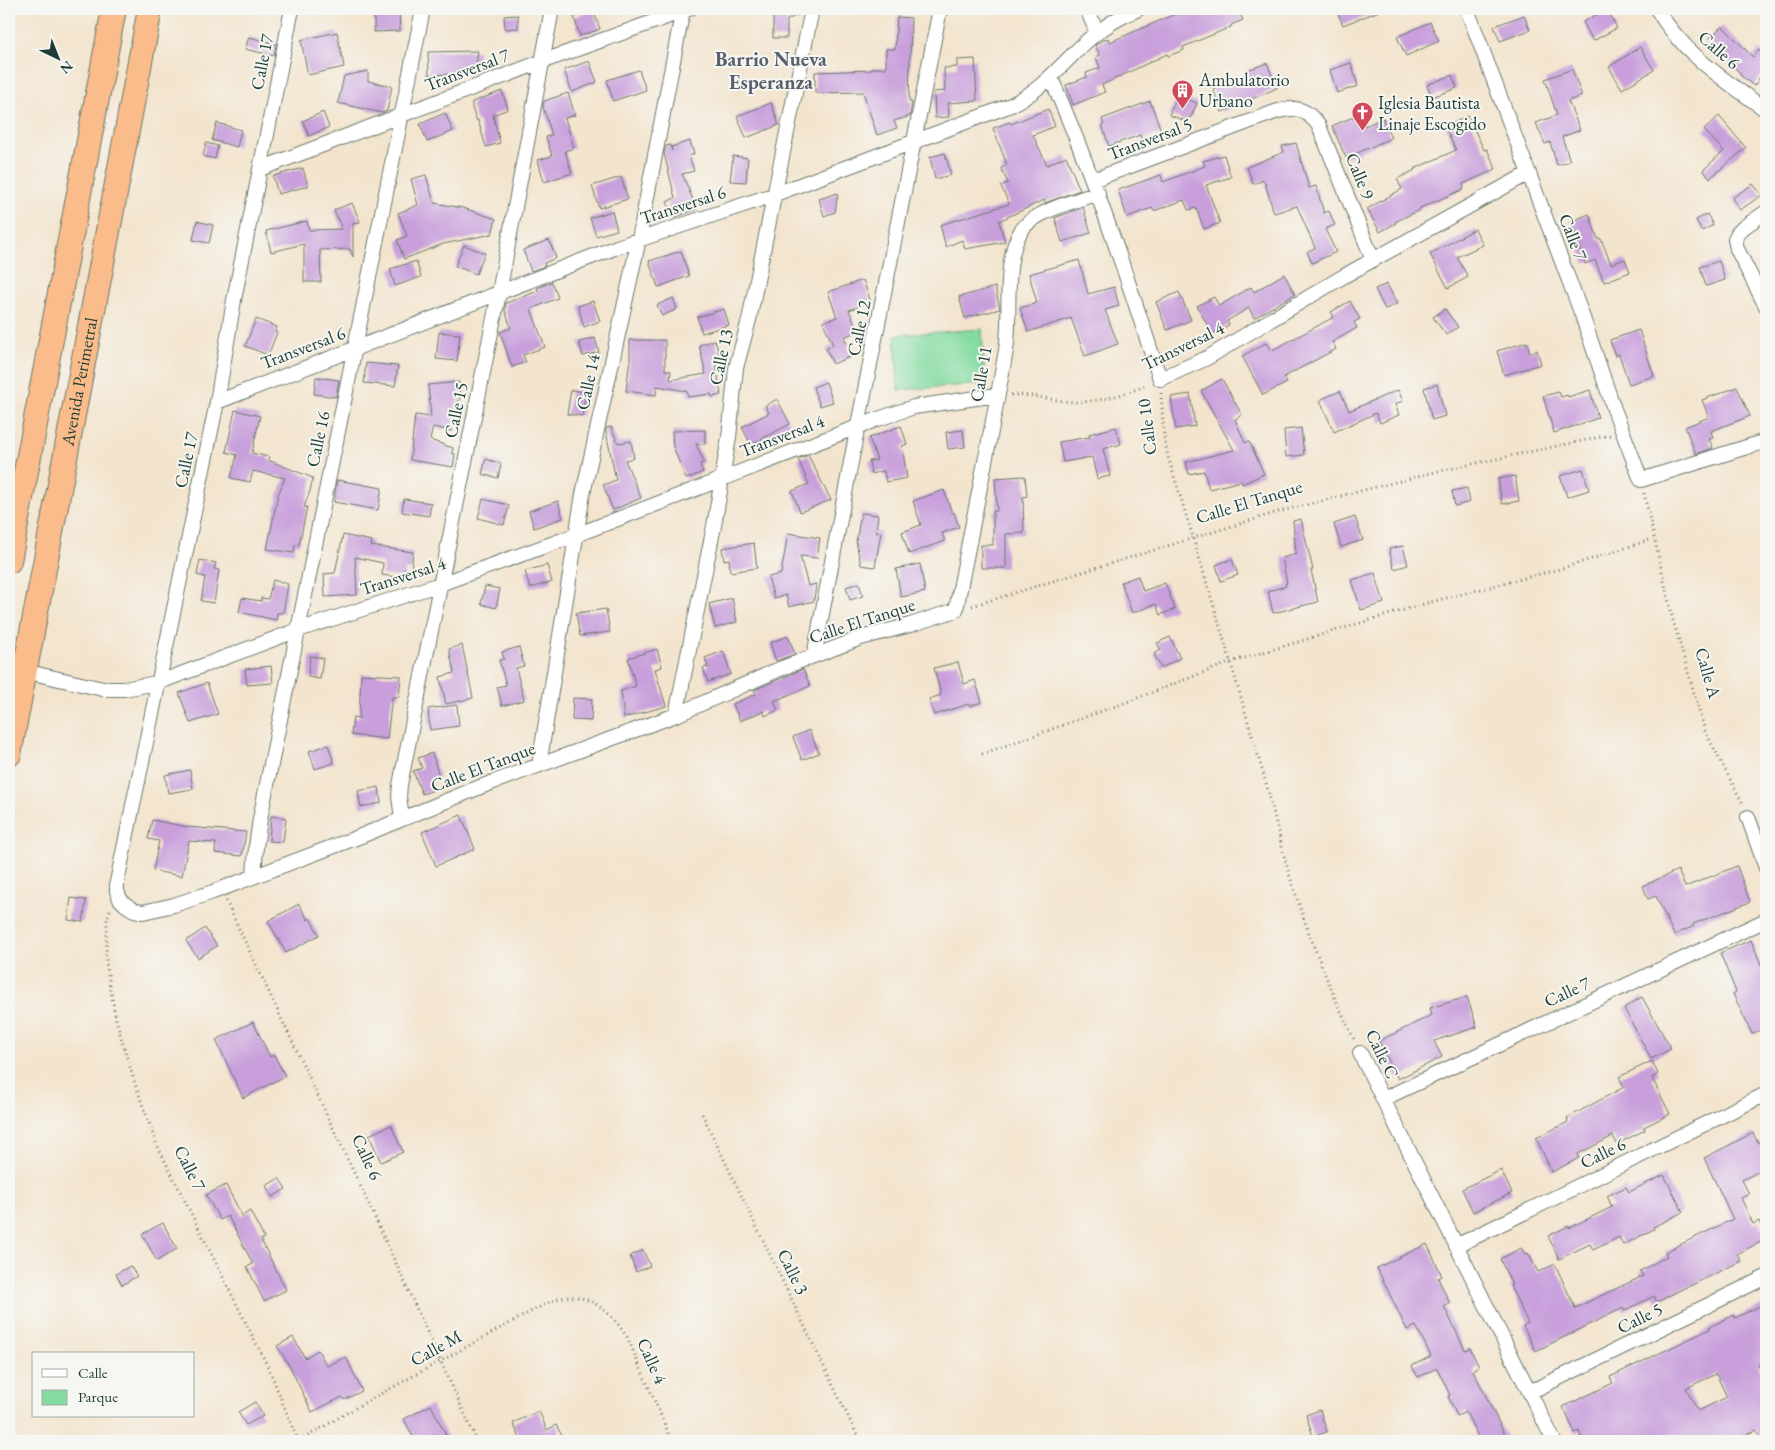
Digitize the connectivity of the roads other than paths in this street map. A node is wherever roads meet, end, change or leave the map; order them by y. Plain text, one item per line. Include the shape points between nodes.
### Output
1 (114, 9) edge
2 (150, 9) edge
3 (292, 9) edge
4 (423, 9) edge
5 (552, 9) edge
6 (685, 9) edge
7 (812, 9) edge
8 (940, 9) edge
9 (1087, 9) edge
10 (1138, 9) edge
11 (1466, 9) edge
12 (1657, 9) edge
13 (1097, 33) junction
14 (541, 62) junction
15 (1051, 78) junction
16 (1763, 104) edge
17 (1305, 111) joint
18 (402, 116) junction
19 (914, 142) junction
20 (260, 169) junction
21 (1529, 173) junction
22 (1096, 187) junction
23 (773, 195) junction
24 (1766, 212) edge
25 (639, 239) junction
26 (1373, 260) junction
27 (499, 293) junction
28 (1766, 306) edge
29 (356, 348) junction
30 (1160, 379) joint
31 (997, 395) junction
32 (216, 402) junction
33 (856, 427) junction
34 (1766, 441) edge
35 (722, 480) junction
36 (576, 535) junction
37 (9, 561) edge
38 (440, 584) junction
39 (956, 610) joint
40 (298, 630) junction
41 (814, 656) junction
42 (24, 672) junction
43 (158, 683) junction
44 (676, 715) junction
45 (9, 754) edge
46 (539, 765) junction
47 (1748, 817) road end
48 (402, 819) junction
49 (1766, 868) edge
50 (254, 876) junction
51 (134, 910) joint
52 (1766, 920) edge
53 (1360, 1053) road end
54 (1766, 1094) edge
55 (1383, 1099) junction
56 (1456, 1246) junction
57 (1766, 1277) edge
58 (1530, 1392) junction
59 (1554, 1441) edge

1 - 37 highway, Avenida Perimetral
2 - 42 highway, Avenida Perimetral
3 - 20 street, Calle 17
4 - 18 street, Calle 16
5 - 14 street, Calle 15
6 - 14 street, Transversal 7
6 - 25 street, Calle 14
7 - 23 street, Calle 13
8 - 19 street, Calle 12
9 - 13 street
10 - 13 street, Transversal 6
11 - 21 street, Calle 7
12 - 16 street, Calle 6 via 1678,38 1699,59
13 - 15 street, Transversal 6
14 - 18 street, Transversal 7
14 - 27 street, Calle 15
15 - 19 street, Transversal 6 via 1028,97 1012,105
15 - 22 street, Calle 10
17 - 22 street, Transversal 5 via 1297,108 1274,112
17 - 26 street, Calle 9 via 1322,134
18 - 20 street, Transversal 7
18 - 29 street, Calle 16
19 - 23 street, Transversal 6
19 - 33 street, Calle 12
20 - 32 street, Calle 17
21 - 26 street, Transversal 4
21 - 34 street, Calle 7 via 1641,480
22 - 30 street, Calle 10
22 - 31 street, Calle 11 via 1037,216 1021,229 1011,259 1006,348
23 - 25 street, Transversal 6
23 - 35 street, Calle 13 via 749,320 736,368
24 - 28 street via 1744,227 1735,239 1737,250
25 - 27 street, Transversal 6
25 - 36 street, Calle 14
26 - 30 street, Transversal 4 via 1207,358
27 - 29 street, Transversal 6
27 - 38 street, Calle 15
29 - 32 street, Transversal 6
29 - 40 street, Calle 16
31 - 33 street, Transversal 4 via 914,407
31 - 39 street, Calle 11
32 - 43 street, Calle 17
33 - 35 street, Transversal 4
33 - 41 street, Calle 12
35 - 36 street, Transversal 4
35 - 44 street, Calle 13
36 - 38 street, Transversal 4
36 - 46 street, Calle 14
38 - 40 street, Transversal 4
38 - 48 street, Calle 15 via 400,785
39 - 41 street, Calle El Tanque via 861,638
40 - 43 street, Transversal 4
40 - 50 street, Calle 16 via 260,819
41 - 44 street, Calle El Tanque
42 - 43 street, Transversal 4 via 103,689
42 - 45 highway, Avenida Perimetral
43 - 51 street, Calle 17 via 117,882 120,898
44 - 46 street, Calle El Tanque
46 - 48 street, Calle El Tanque
47 - 49 street
48 - 50 street, Calle El Tanque
50 - 51 street, Calle El Tanque via 157,910
52 - 55 street, Calle 7
53 - 55 street, Calle C
54 - 56 street, Calle 6
55 - 56 street, Calle C
56 - 58 street, Calle C
57 - 58 street, Calle 5
58 - 59 street, Calle C

